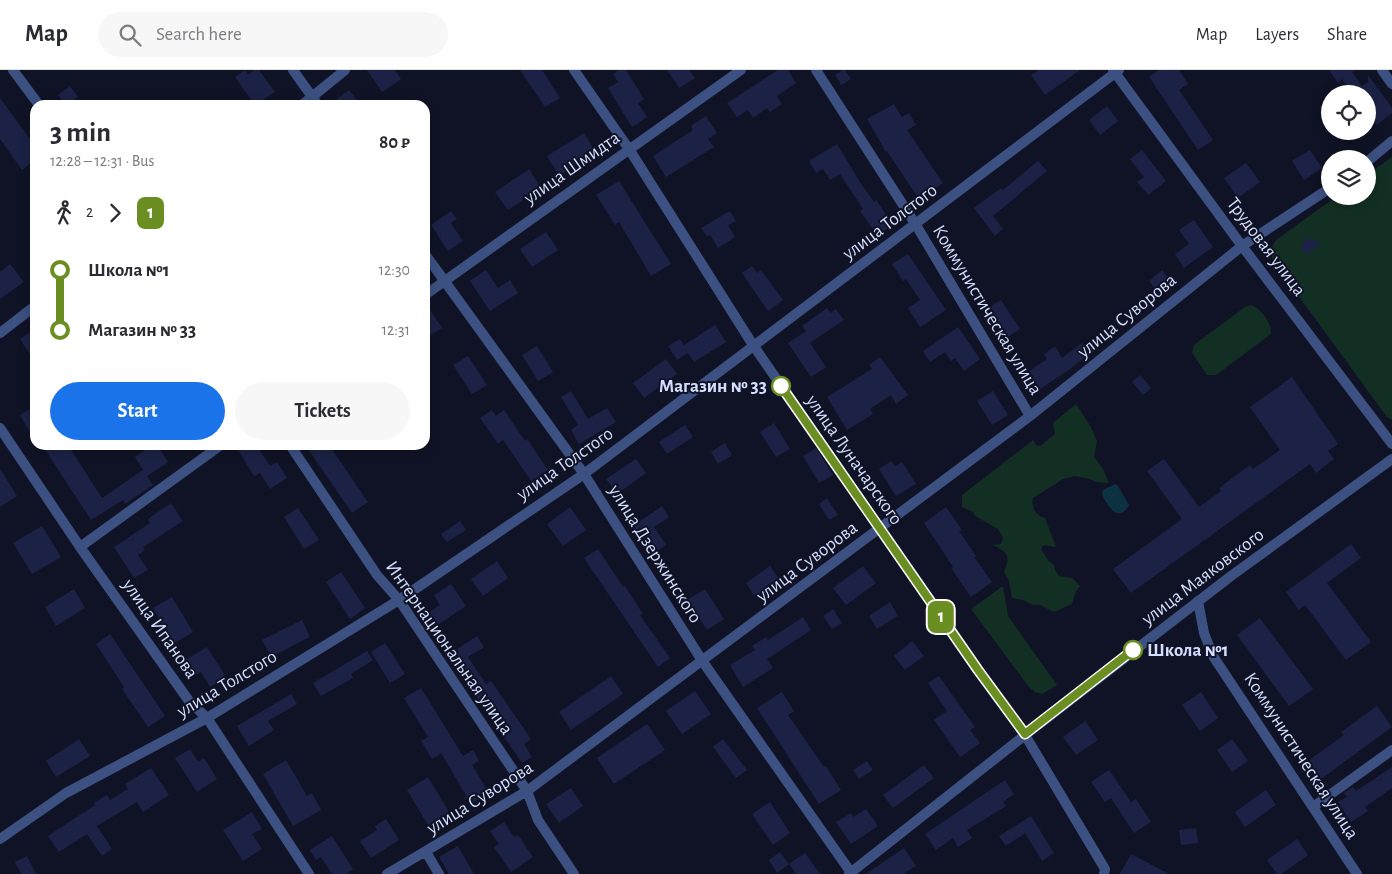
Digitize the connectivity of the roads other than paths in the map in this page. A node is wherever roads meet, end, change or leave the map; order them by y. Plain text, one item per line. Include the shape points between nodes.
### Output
1 (13, 70) edge
2 (293, 70) edge
3 (345, 70) edge
4 (574, 70) edge
5 (741, 70) edge
6 (816, 70) edge
7 (1382, 70) edge
8 (1116, 71) edge
9 (1392, 84) edge
10 (35, 100) edge
11 (314, 100) edge
12 (317, 100) edge
13 (1392, 142) edge
14 (629, 149) junction
15 (1376, 155) edge
16 (1321, 194) edge
17 (916, 225) junction
18 (1242, 246) junction
19 (430, 261) edge
20 (444, 281) junction
21 (430, 291) edge
22 (30, 310) edge
23 (0, 333) edge
24 (753, 345) junction
25 (1030, 416) junction
26 (0, 428) edge
27 (1392, 444) edge
28 (214, 450) edge
29 (293, 450) edge
30 (1392, 459) edge
31 (584, 474) junction
32 (880, 529) junction
33 (80, 547) junction
34 (399, 600) junction
35 (1198, 601) junction
36 (702, 662) junction
37 (207, 718) junction
38 (1025, 734) junction
39 (1392, 750) edge
40 (527, 792) junction
41 (1313, 807) junction
42 (0, 839) edge
43 (426, 852) junction
44 (1105, 872) edge
45 (308, 874) edge
46 (387, 874) edge
47 (439, 874) edge
48 (574, 874) edge
49 (850, 874) edge
50 (1357, 874) edge

1 - 10 street
2 - 11 street
3 - 12 street
4 - 14 street, улица Луначарского
5 - 14 street, улица Шмидта
6 - 17 street, Коммунистическая улица
7 - 9 street
8 - 17 street, улица Толстого
8 - 18 street, Трудовая улица
13 - 15 street
14 - 20 street, улица Шмидта
14 - 24 street, улица Луначарского
16 - 18 street, улица Суворова
17 - 24 street, улица Толстого
17 - 25 street, Коммунистическая улица
18 - 25 street, улица Суворова
18 - 27 street, Трудовая улица
19 - 20 street, улица Дзержинского
20 - 21 street, улица Шмидта
20 - 31 street, улица Дзержинского
22 - 23 street
24 - 31 street, улица Толстого
24 - 32 street, улица Луначарского
25 - 32 street, улица Суворова
26 - 33 street, улица Ипанова
28 - 33 street
29 - 34 street, Интернациональная улица via 377,575
30 - 35 street, улица Маяковского
31 - 34 street, улица Толстого
31 - 36 street, улица Дзержинского
32 - 36 street, улица Суворова
32 - 38 street, улица Луначарского
33 - 37 street, улица Ипанова via 188,701
34 - 37 street, улица Толстого
34 - 40 street, Интернациональная улица
35 - 38 street, улица Маяковского
35 - 41 street, Коммунистическая улица via 1204,633 1213,656
36 - 40 street, улица Суворова
36 - 49 street, улица Дзержинского
37 - 42 street, улица Толстого via 66,793
37 - 45 street, улица Ипанова
38 - 44 street, улица Луначарского
38 - 49 street, улица Маяковского
39 - 41 street
40 - 43 street, улица Суворова
40 - 48 street, Интернациональная улица via 538,820
41 - 50 street, Коммунистическая улица
43 - 46 street, улица Суворова
43 - 47 street

